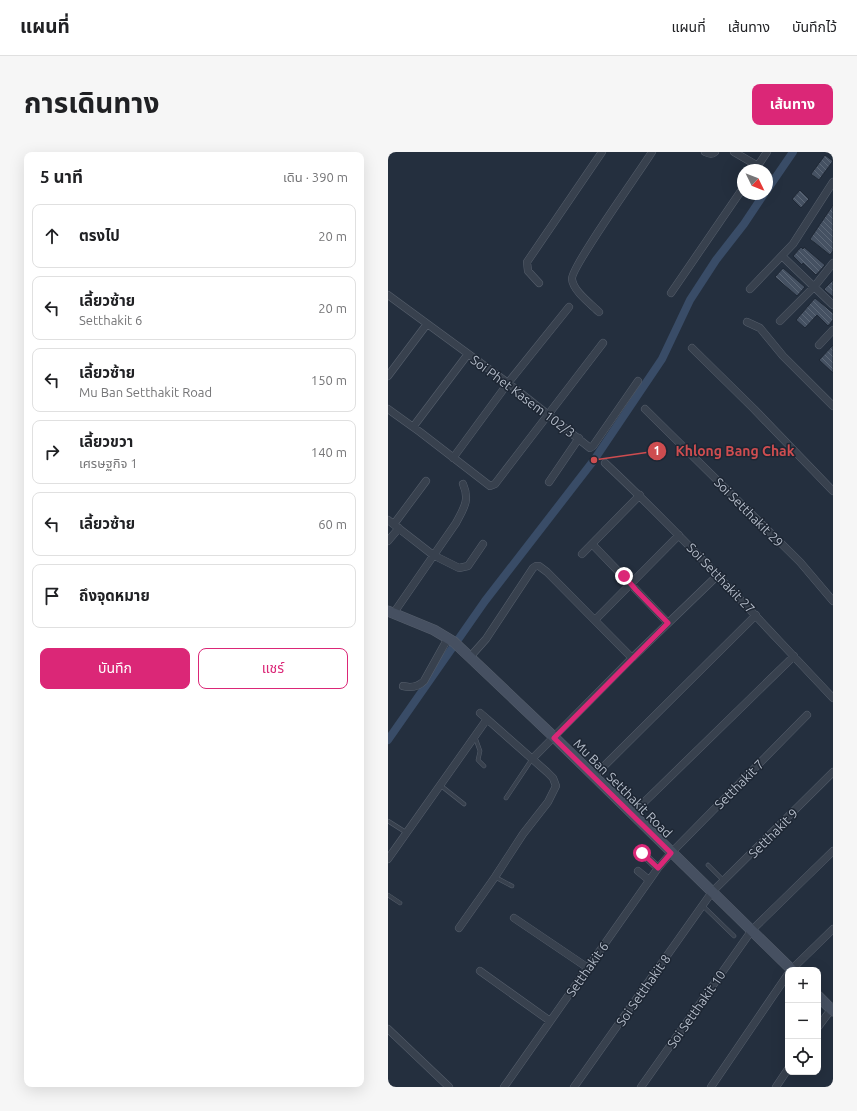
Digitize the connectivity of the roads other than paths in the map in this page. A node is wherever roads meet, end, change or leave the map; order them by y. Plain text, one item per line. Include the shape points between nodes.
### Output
1 (602, 152) edge
2 (652, 152) edge
3 (705, 152) edge
4 (715, 152) edge
5 (734, 152) edge
6 (767, 152) edge
7 (750, 164) edge
8 (759, 164) edge
9 (833, 182) edge
10 (737, 197) edge
11 (782, 256) junction
12 (833, 263) edge
13 (539, 283) dead end
14 (814, 287) junction
15 (750, 289) dead end
16 (671, 293) dead end
17 (388, 295) edge
18 (833, 305) edge
19 (569, 307) dead end
20 (599, 312) dead end
21 (780, 321) dead end
22 (747, 322) dead end
23 (427, 324) junction
24 (833, 330) edge
25 (603, 343) dead end
26 (819, 345) dead end
27 (692, 348) dead end
28 (468, 354) junction
29 (388, 376) edge
30 (638, 381) dead end
31 (508, 383) junction
32 (833, 406) edge
33 (388, 409) edge
34 (645, 409) dead end
35 (549, 415) junction
36 (413, 427) junction
37 (579, 438) junction
38 (454, 458) junction
39 (605, 463) dead end
40 (426, 481) dead end
41 (549, 482) dead end
42 (463, 484) dead end
43 (833, 491) edge
44 (640, 495) junction
45 (388, 520) edge
46 (397, 526) junction
47 (679, 535) junction
48 (388, 541) edge
49 (483, 544) dead end
50 (592, 544) junction
51 (582, 554) dead end
52 (433, 555) junction
53 (718, 575) junction
54 (630, 584) junction
55 (833, 600) edge
56 (390, 612) edge
57 (756, 615) junction
58 (594, 620) junction
59 (668, 623) junction
60 (451, 640) junction
61 (468, 655) junction
62 (794, 656) junction
63 (632, 658) junction
64 (402, 686) dead end
65 (833, 698) edge
66 (480, 713) dead end
67 (807, 715) dead end
68 (487, 719) junction
69 (475, 737) junction
70 (554, 738) junction
71 (532, 759) junction
72 (484, 766) dead end
73 (833, 772) edge
74 (593, 777) junction
75 (440, 785) junction
76 (506, 798) dead end
77 (464, 804) dead end
78 (632, 814) junction
79 (388, 821) edge
80 (407, 833) junction
81 (833, 851) edge
82 (642, 853) dead end
83 (671, 853) junction
84 (388, 859) edge
85 (708, 865) dead end
86 (658, 868) junction
87 (638, 871) dead end
88 (495, 877) junction
89 (650, 880) junction
90 (725, 881) junction
91 (512, 886) dead end
92 (712, 892) junction
93 (388, 895) edge
94 (400, 903) dead end
95 (703, 906) junction
96 (514, 918) dead end
97 (459, 928) dead end
98 (833, 929) edge
99 (752, 930) junction
100 (734, 936) dead end
101 (786, 967) edge
102 (794, 967) edge
103 (588, 968) junction
104 (480, 971) dead end
105 (785, 978) edge
106 (821, 999) edge
107 (832, 1009) edge
108 (550, 1021) junction
109 (821, 1023) edge
110 (388, 1029) edge
111 (785, 1074) edge
112 (449, 1087) edge
113 (504, 1087) edge
114 (574, 1087) edge
115 (641, 1087) edge
116 (711, 1087) edge
117 (776, 1087) edge

1 - 13 street via 528,262 528,271
2 - 20 street via 595,236 571,278 574,287
3 - 4 street
5 - 7 street
6 - 8 street
9 - 11 street via 800,235
10 - 16 street
11 - 14 street
11 - 15 street
12 - 14 street
14 - 18 street
14 - 21 street
17 - 23 street, Soi Phet Kasem 102/3
19 - 31 street
22 - 32 street via 760,328 783,356
23 - 28 street, Soi Phet Kasem 102/3
23 - 29 street
24 - 26 street
25 - 35 street
27 - 43 street
28 - 31 street, Soi Phet Kasem 102/3
28 - 36 street
30 - 37 street, Soi Phet Kasem 102/3 via 593,446 590,448
31 - 35 street, Soi Phet Kasem 102/3
31 - 38 street
33 - 36 street
34 - 55 street, Soi Setthakit 29 via 800,562
35 - 37 street, Soi Phet Kasem 102/3
35 - 38 street via 495,484 485,484
36 - 38 street
37 - 41 street
39 - 44 street, Soi Setthakit 27
40 - 46 street
42 - 52 street via 467,492 464,508
44 - 47 street, Soi Setthakit 27
44 - 50 street
45 - 46 street
46 - 48 street
46 - 52 street
47 - 53 street, Soi Setthakit 27
47 - 54 street
49 - 52 street via 468,566 459,568
50 - 51 street
50 - 54 street
52 - 56 street
53 - 57 street, Soi Setthakit 27
53 - 59 street
54 - 58 street
54 - 59 street
56 - 60 street, Mu Ban Setthakit Road
57 - 62 street, Soi Setthakit 27
57 - 74 street
58 - 61 street via 547,572 536,566 486,639
58 - 63 street
59 - 63 street
60 - 61 street, Mu Ban Setthakit Road
60 - 64 street via 422,684 412,688
61 - 70 street, Mu Ban Setthakit Road
62 - 65 street, Soi Setthakit 27
62 - 78 street
63 - 70 street
66 - 68 street
67 - 83 street, Setthakit 7
68 - 69 street
68 - 71 street
69 - 72 lane via 480,752 478,760
69 - 75 street
70 - 71 street
70 - 74 street, Mu Ban Setthakit Road
71 - 76 lane
71 - 88 street via 553,778 556,786 548,802
73 - 90 street, Setthakit 9
74 - 78 street, Mu Ban Setthakit Road
75 - 77 lane
75 - 80 street
78 - 83 street, Mu Ban Setthakit Road
79 - 80 lane
80 - 84 street
81 - 99 street, Soi Setthakit 10
82 - 86 street
83 - 86 street, Setthakit 6
83 - 92 street, Mu Ban Setthakit Road
85 - 90 lane
86 - 89 street, Setthakit 6
87 - 89 street
88 - 91 lane
88 - 97 street
89 - 103 street, Setthakit 6
90 - 92 street, Setthakit 9
92 - 95 street, Soi Setthakit 8
92 - 99 street, Mu Ban Setthakit Road
93 - 94 lane
95 - 100 lane
95 - 114 street, Soi Setthakit 8
96 - 103 street
98 - 102 street
99 - 101 street, Mu Ban Setthakit Road
99 - 115 street, Soi Setthakit 10
103 - 108 street, Setthakit 6
104 - 108 street
105 - 116 street
106 - 107 street
107 - 109 street
108 - 113 street, Setthakit 6
110 - 112 street
111 - 117 street

